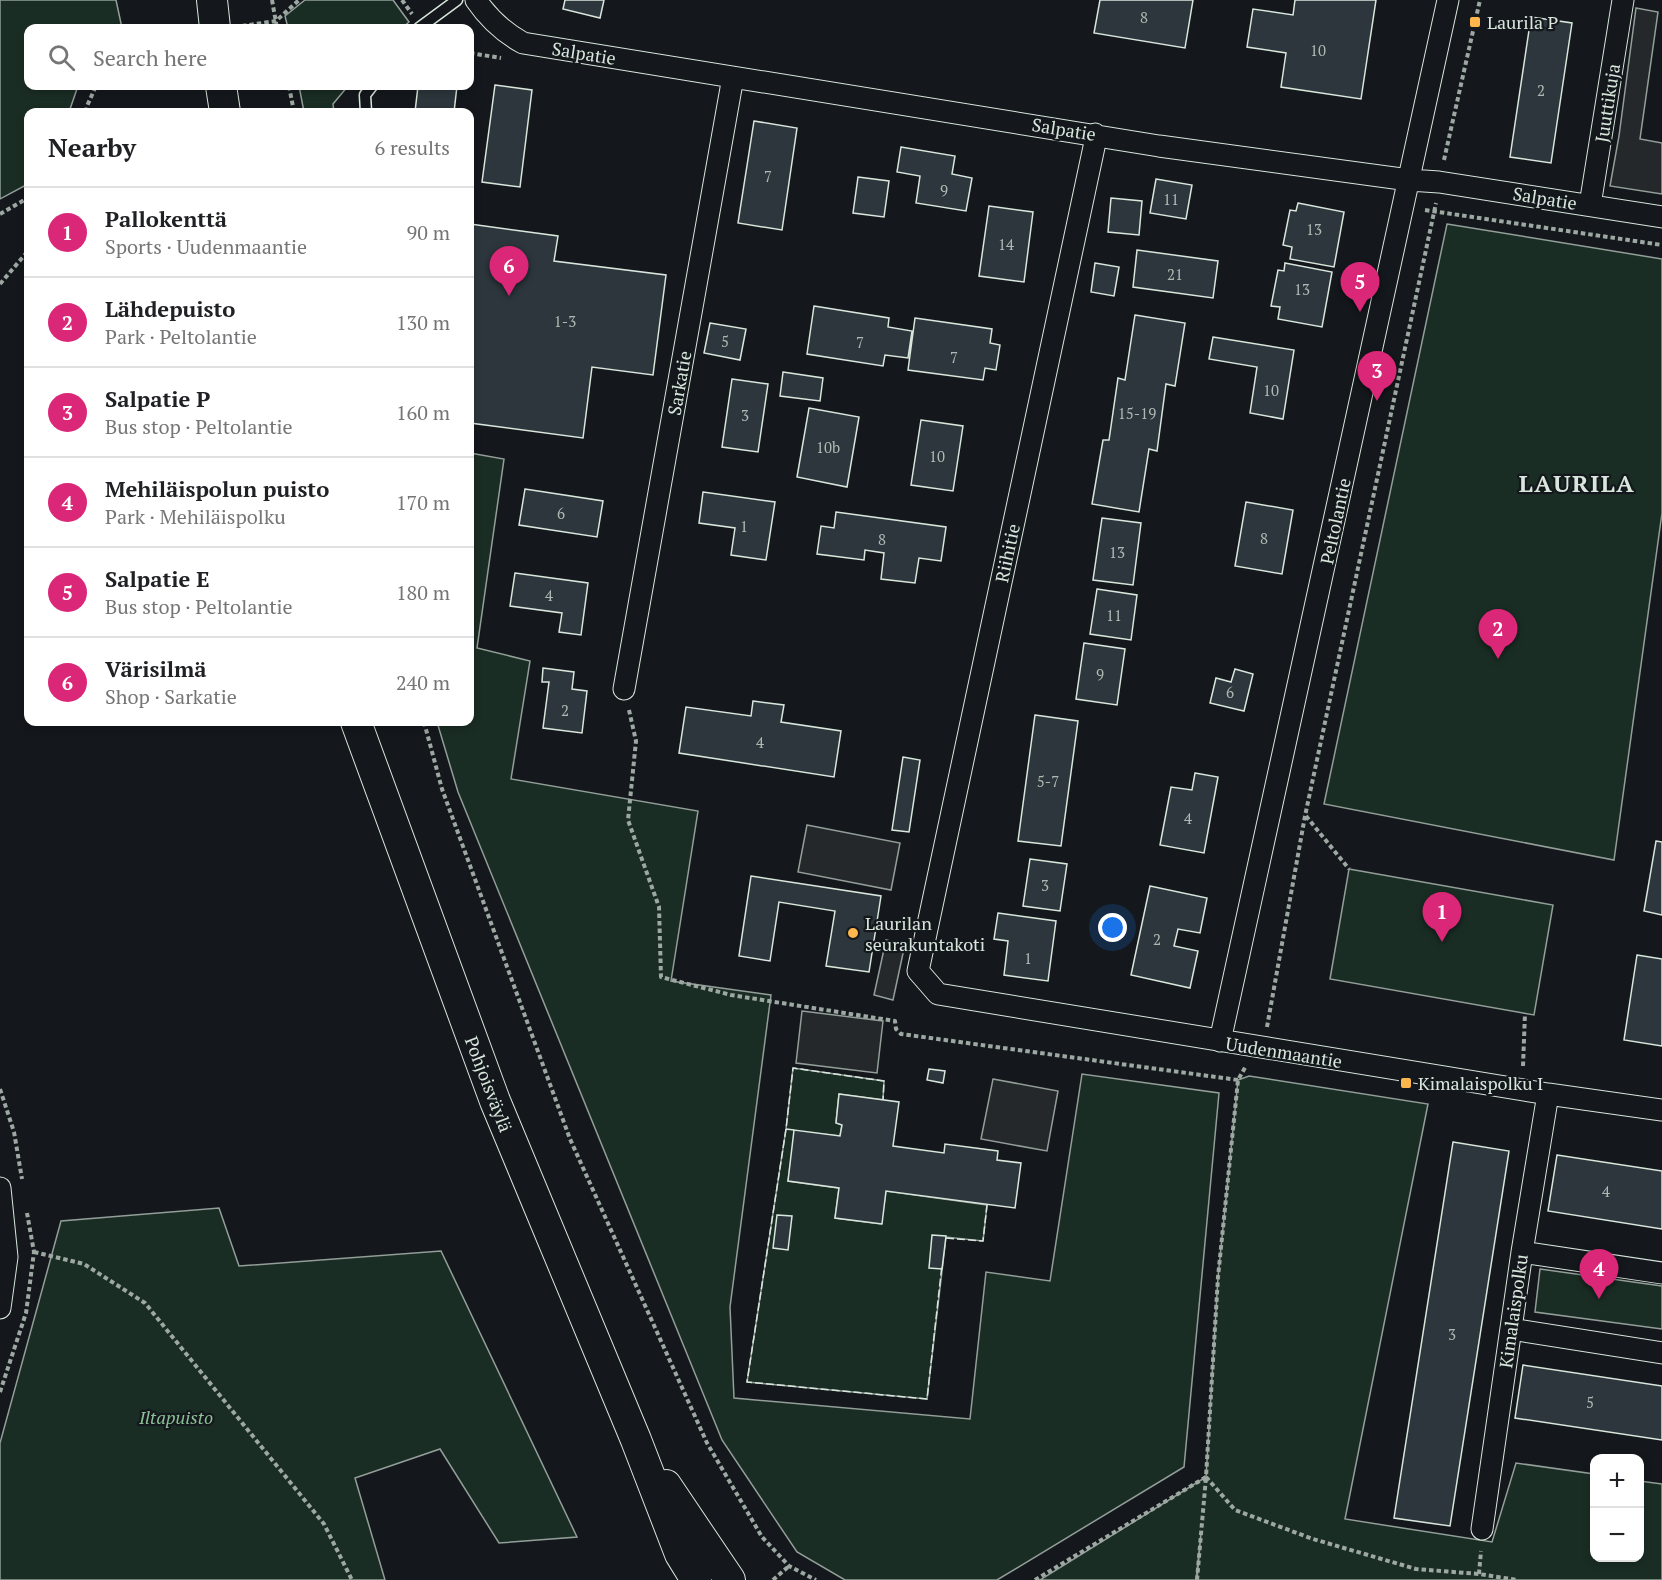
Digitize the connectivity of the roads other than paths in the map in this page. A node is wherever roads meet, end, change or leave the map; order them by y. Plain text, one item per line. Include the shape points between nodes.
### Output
1 (212, 0) edge
2 (457, 0) edge
3 (1448, 0) edge
4 (1623, 0) edge
5 (478, 3) edge
6 (224, 24) edge
7 (424, 24) edge
8 (733, 77) junction
9 (222, 90) edge
10 (369, 90) edge
11 (224, 108) edge
12 (366, 108) edge
13 (1095, 134) junction
14 (1409, 180) junction
15 (1590, 205) junction
16 (1662, 217) edge
17 (624, 689) road end
18 (357, 726) edge
19 (918, 971) joint
20 (1221, 1041) junction
21 (1548, 1094) junction
22 (1662, 1110) edge
23 (0, 1188) edge
24 (1522, 1252) junction
25 (1662, 1273) edge
26 (0, 1308) edge
27 (1511, 1329) junction
28 (1662, 1353) edge
29 (636, 1440) junction
30 (1482, 1529) dead end
31 (696, 1580) edge
32 (730, 1580) edge

1 - 6 main road
2 - 7 lane
3 - 14 street, Peltolantie
4 - 15 street, Juuttikuja
5 - 8 street, Salpatie via 492,21 523,43
8 - 13 street, Salpatie
8 - 17 street, Sarkatie
9 - 11 main road
10 - 12 lane
13 - 14 street, Salpatie
13 - 19 street, Riihitie
14 - 15 street, Salpatie
14 - 20 street, Peltolantie
15 - 16 street, Salpatie
18 - 29 main road, Pohjoisväylä via 495,1101
19 - 20 street, Uudenmaantie via 938,994
20 - 21 street, Uudenmaantie
21 - 22 street, Uudenmaantie
21 - 24 street, Kimalaispolku
23 - 26 street via 8,1257
24 - 25 street
24 - 27 street, Kimalaispolku
27 - 28 street
27 - 30 street, Kimalaispolku
29 - 31 main road, Pohjoisväylä via 680,1554
29 - 32 main road, Pohjoisväylä

